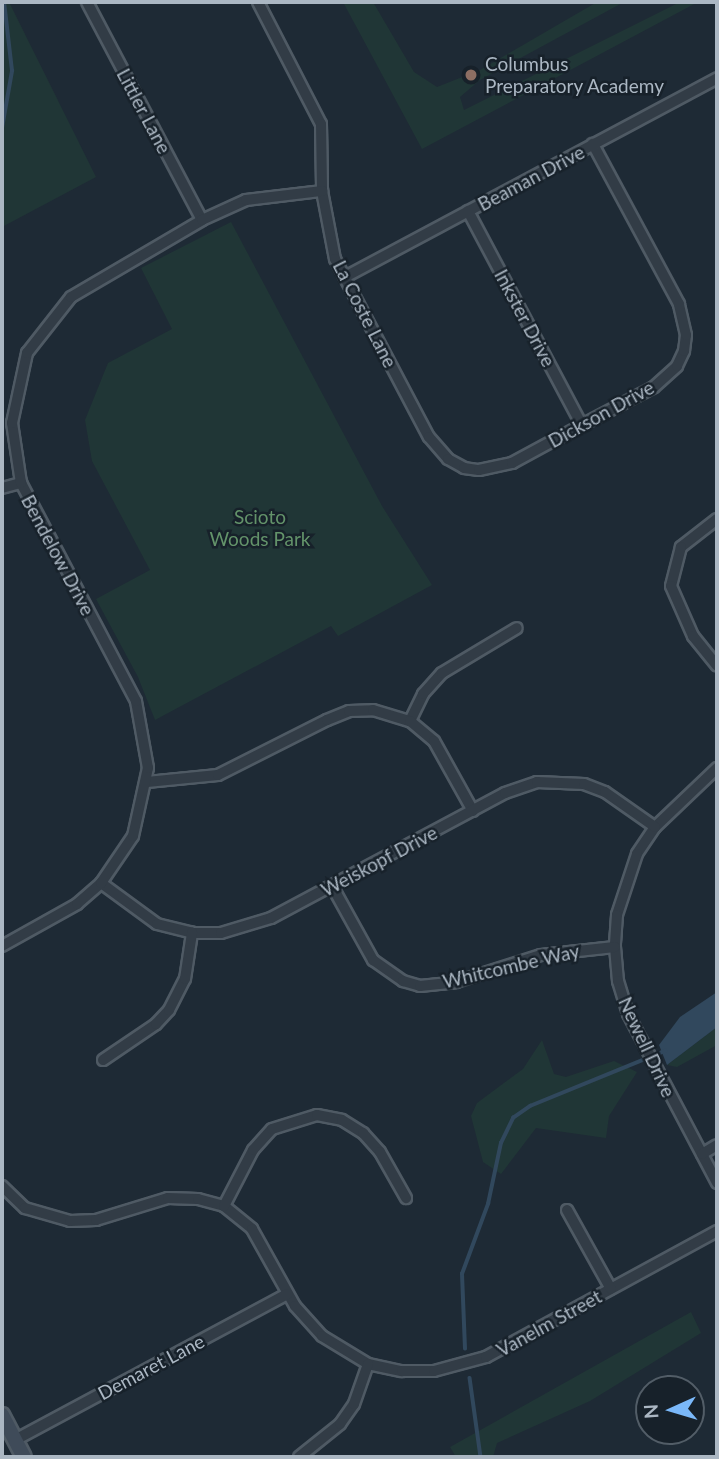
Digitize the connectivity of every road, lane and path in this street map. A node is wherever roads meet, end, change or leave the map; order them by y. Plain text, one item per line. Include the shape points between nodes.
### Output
1 (87, 2) edge
2 (258, 2) edge
3 (717, 78) edge
4 (593, 144) junction
5 (322, 191) junction
6 (468, 211) junction
7 (202, 220) junction
8 (345, 277) junction
9 (582, 425) junction
10 (448, 459) joint
11 (21, 482) junction
12 (2, 488) edge
13 (717, 519) edge
14 (517, 628) dead end
15 (717, 666) edge
16 (410, 721) junction
17 (717, 768) edge
18 (147, 782) junction
19 (472, 811) junction
20 (655, 827) junction
21 (101, 883) junction
22 (332, 886) junction
23 (192, 933) junction
24 (2, 946) edge
25 (615, 947) junction
26 (103, 1060) dead end
27 (717, 1145) edge
28 (702, 1154) junction
29 (717, 1183) edge
30 (2, 1186) edge
31 (406, 1198) dead end
32 (224, 1206) junction
33 (567, 1210) dead end
34 (717, 1231) edge
35 (611, 1289) junction
36 (288, 1294) junction
37 (368, 1364) junction
38 (2, 1415) edge
39 (15, 1440) junction
40 (24, 1457) edge
41 (299, 1457) edge

1 - 7 street, Littler Lane
2 - 5 street, La Coste Lane via 321,124
3 - 4 street, Beaman Drive
4 - 6 street, Beaman Drive
4 - 9 street, Dickson Drive via 679,304 686,335 677,366 665,378
5 - 7 street, Bendelow Drive via 246,200
5 - 8 street, La Coste Lane via 330,238
6 - 8 street, Beaman Drive
6 - 9 street, Inkster Drive
7 - 11 street, Bendelow Drive via 102,275 47,322 27,353 16,387 12,423
8 - 10 street, La Coste Lane via 429,437
9 - 10 street, Dickson Drive via 496,468 464,468
11 - 12 street
11 - 18 street, Bendelow Drive via 136,701 147,746
13 - 15 street via 681,547 671,586 693,636
14 - 16 street via 442,673 423,694
16 - 18 street via 385,712 349,711 239,767 196,779
16 - 19 street via 434,741
17 - 20 street, Newell Drive
18 - 21 street, Bendelow Drive via 133,836
19 - 20 street, Weiskopf Drive via 519,787 565,780 606,792
19 - 22 street, Weiskopf Drive
20 - 25 street, Newell Drive via 625,884
21 - 23 street, Weiskopf Drive via 157,923
21 - 24 street, Bendelow Drive via 77,904
22 - 23 street, Weiskopf Drive via 253,926
22 - 25 street, Whitcombe Way via 373,960 403,981 420,986 456,982 541,955
23 - 26 street via 184,979 169,1010
25 - 28 street, Newell Drive via 618,981 644,1049
27 - 28 street
28 - 29 street, Newell Drive
30 - 32 street via 25,1208 69,1221 96,1220 168,1198
31 - 32 street via 380,1152 363,1133 342,1119 317,1115 293,1118 272,1129 253,1150
32 - 36 street via 252,1229
33 - 35 street
34 - 35 street, Vanelm Street
35 - 37 street, Vanelm Street via 472,1363 419,1372
36 - 37 street via 322,1336
36 - 39 street, Demaret Lane
37 - 41 street via 354,1404 340,1424
38 - 39 main road
39 - 40 main road

